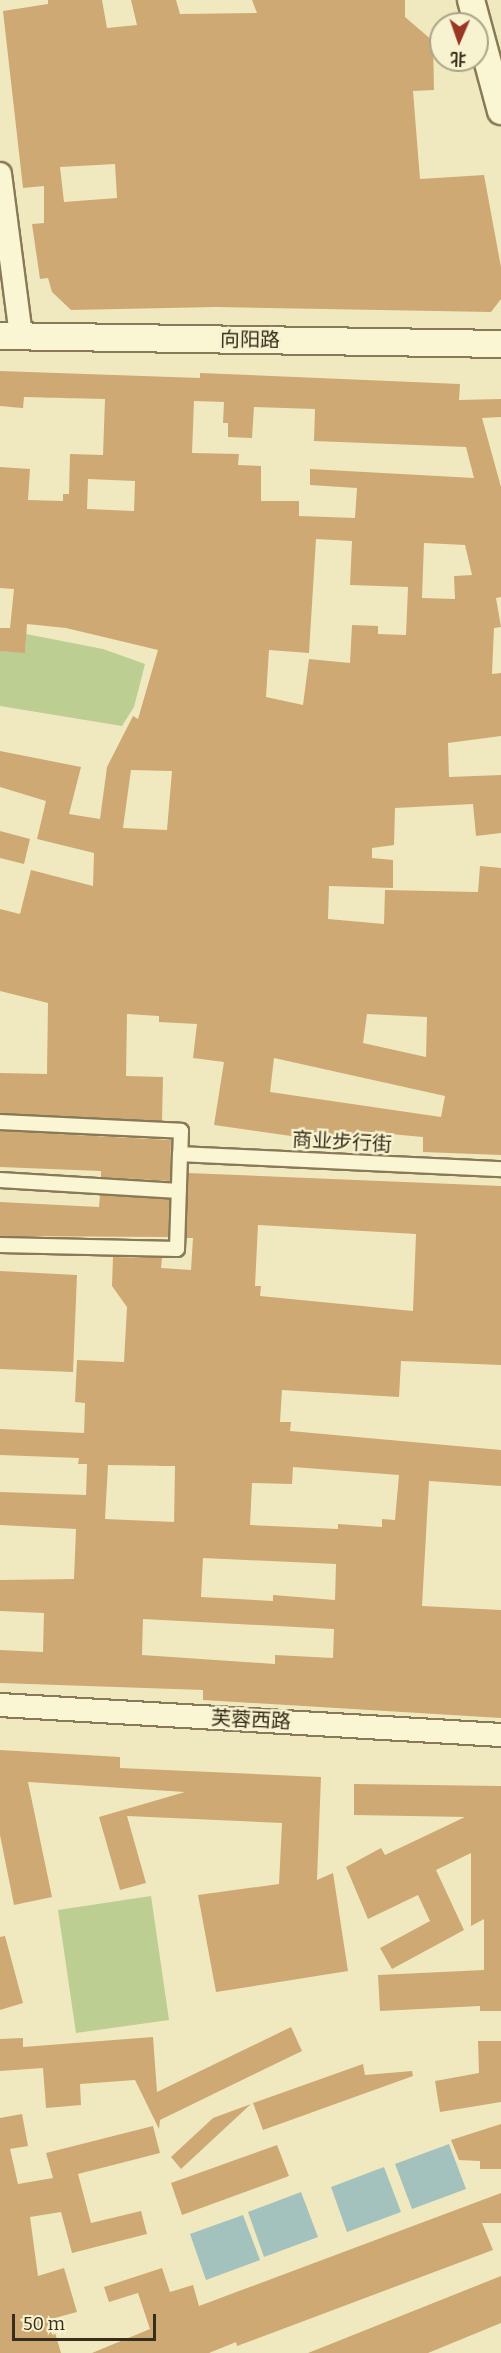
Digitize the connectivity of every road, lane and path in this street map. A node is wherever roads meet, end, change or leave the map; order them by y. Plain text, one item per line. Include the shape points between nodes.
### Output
1 (471, 0) edge
2 (501, 111) edge
3 (0, 174) edge
4 (10, 336) edge
5 (501, 344) edge
6 (0, 1122) edge
7 (180, 1154) junction
8 (501, 1169) edge
9 (0, 1180) edge
10 (179, 1191) junction
11 (0, 1245) edge
12 (0, 1705) edge
13 (501, 1735) edge

1 - 2 main road
3 - 4 street
4 - 5 main road, 向阳路
6 - 7 street via 181,1131
7 - 8 street, 商业步行街
7 - 10 street
9 - 10 street
10 - 11 street via 177,1249
12 - 13 street, 芙蓉西路

